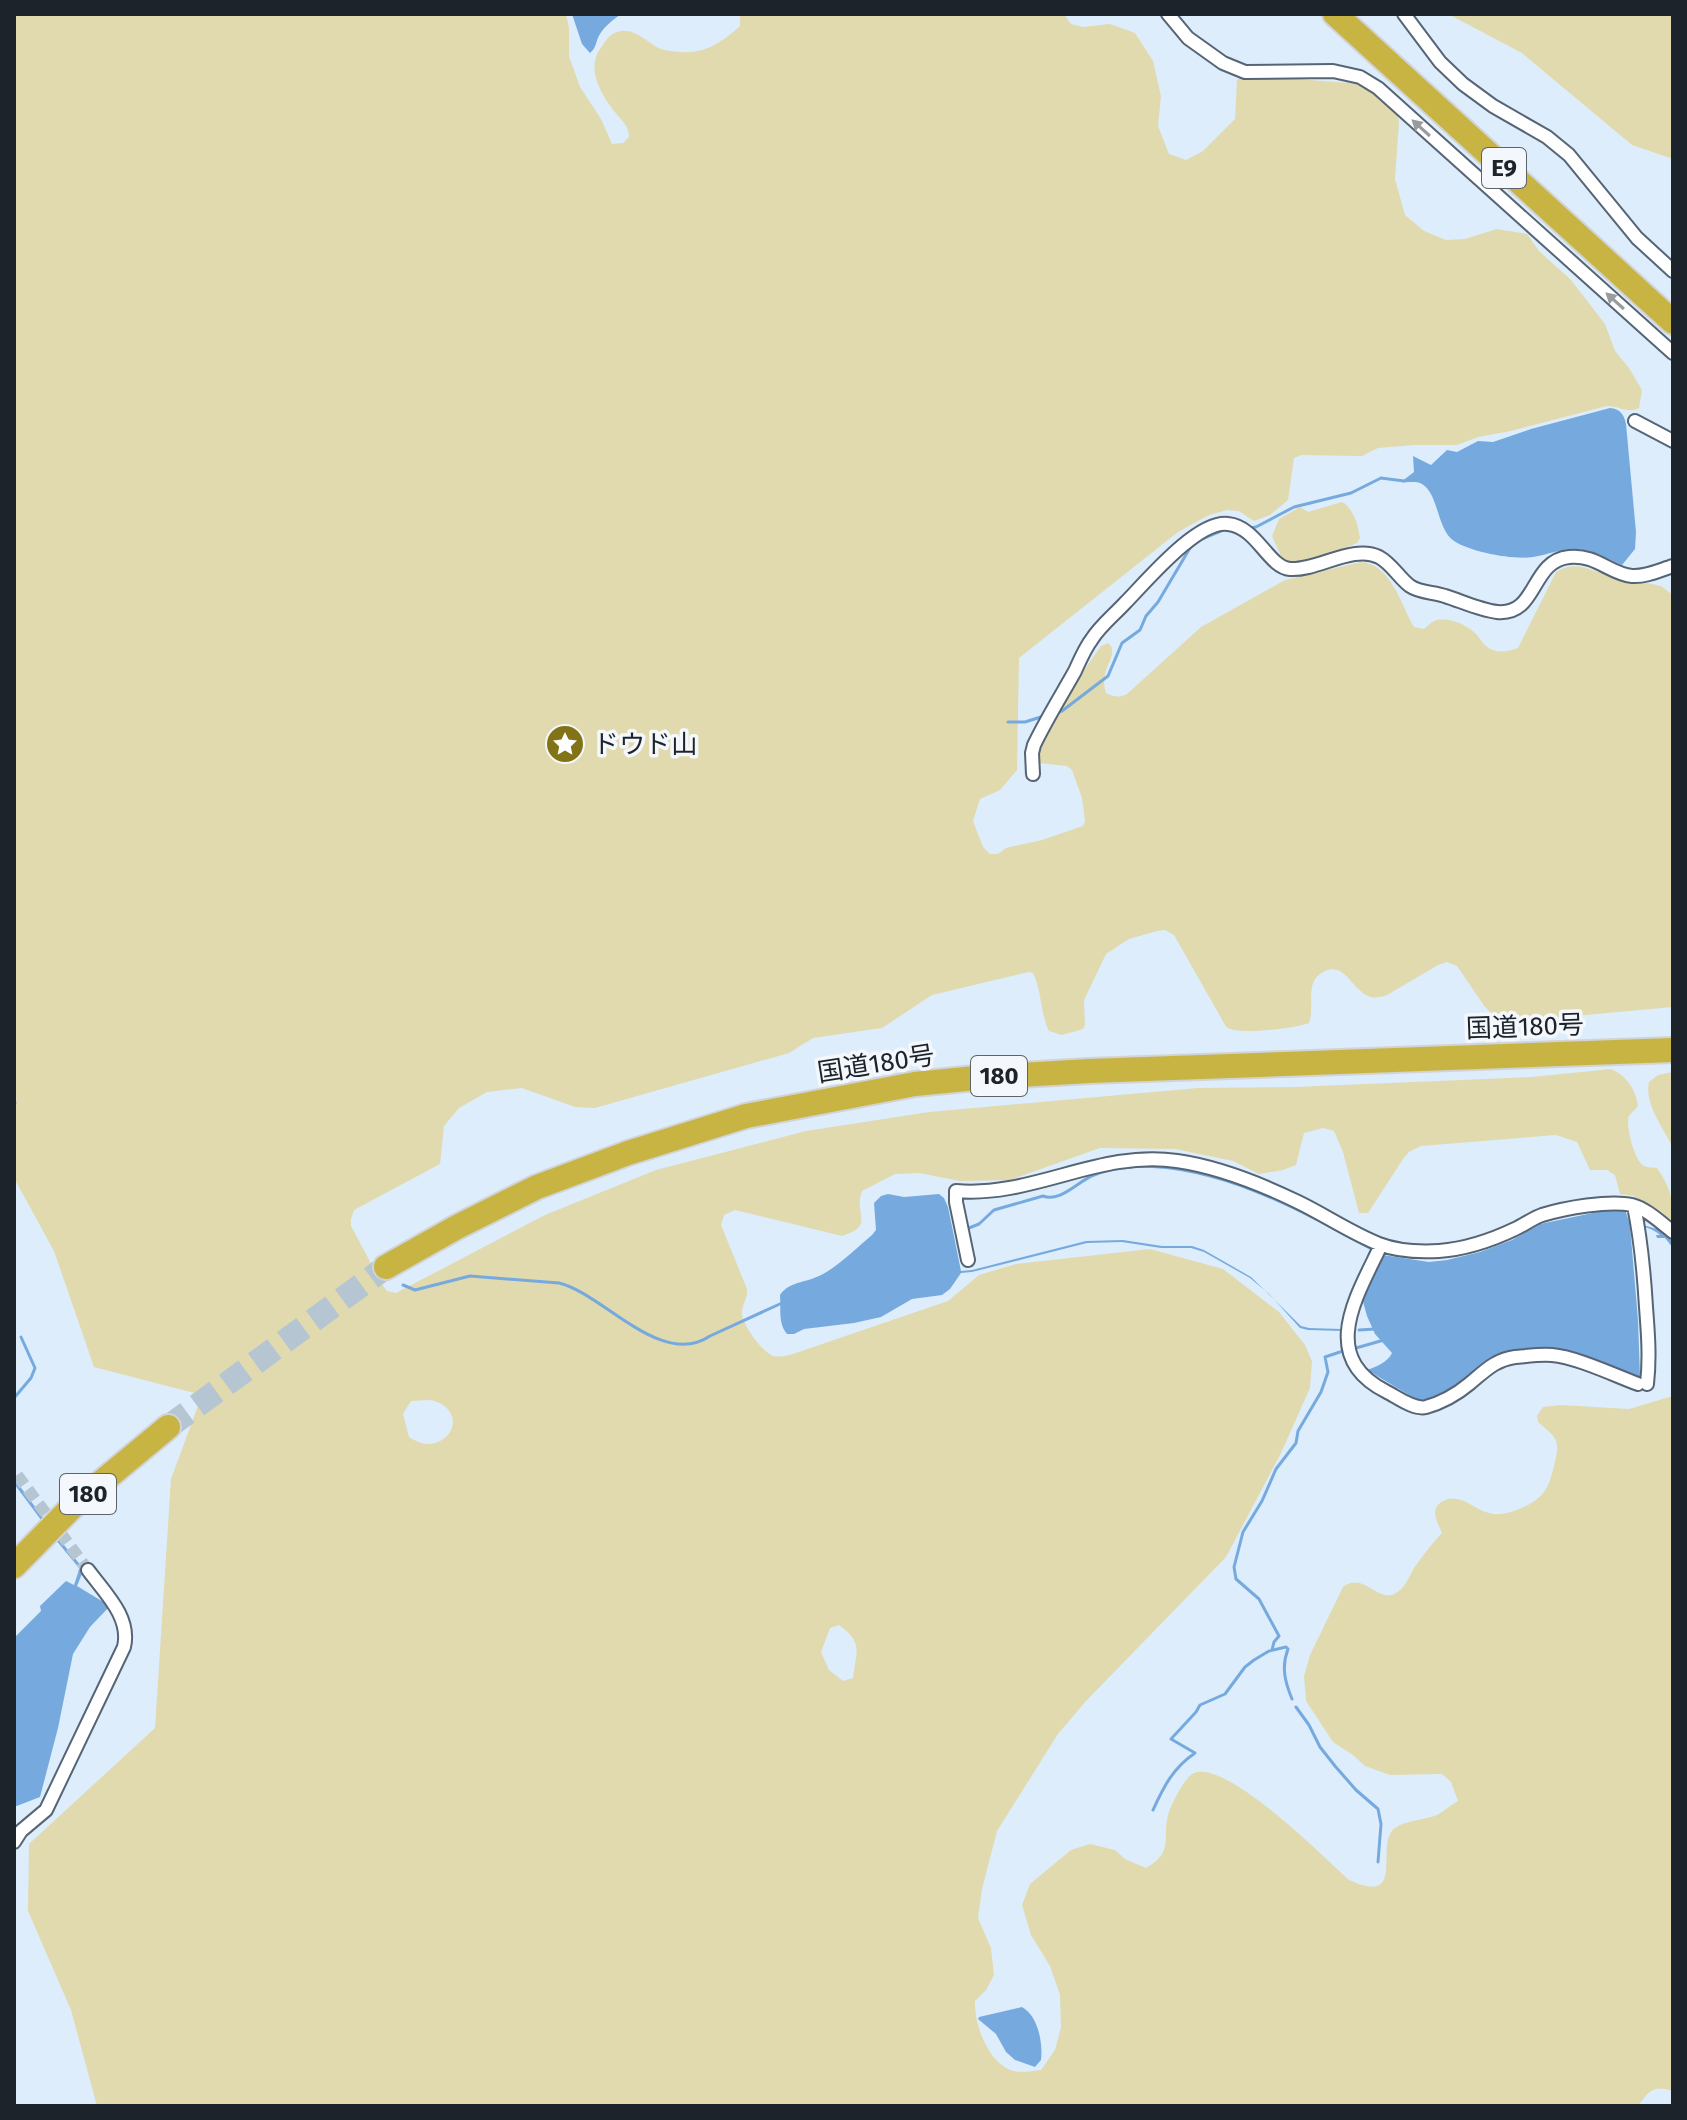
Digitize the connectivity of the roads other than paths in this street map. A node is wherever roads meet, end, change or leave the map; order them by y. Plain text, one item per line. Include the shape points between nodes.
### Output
1 (1335, 14) edge
2 (1404, 14) edge
3 (1172, 20) edge
4 (1523, 184) junction
5 (1605, 259) junction
6 (1673, 271) edge
7 (1673, 302) edge
8 (1673, 322) edge
9 (1673, 331) edge
10 (1673, 353) edge
11 (1635, 421) dead end
12 (1673, 441) edge
13 (1673, 566) edge
14 (1033, 774) dead end
15 (1673, 1043) edge
16 (1647, 1050) junction
17 (1673, 1050) edge
18 (1634, 1206) junction
19 (1673, 1232) edge
20 (1381, 1245) junction
21 (968, 1260) dead end
22 (386, 1267) tunnel mouth
23 (168, 1427) tunnel mouth
24 (14, 1566) edge
25 (88, 1570) tunnel mouth
26 (14, 1842) edge

1 - 4 highway, E9
2 - 6 street via 1463,84 1569,155 1637,238
10 -> 3 street via 1378,88 1333,71 1245,72 1223,63
4 - 5 highway, E9
4 - 7 highway
5 - 8 highway, E9
5 - 9 highway
11 - 12 street
13 - 14 street via 1630,576 1589,558 1565,557 1545,569 1524,604 1496,612 1417,589 1378,557 1366,554 1283,568 1241,527 1216,524 1182,545 1092,637 1034,745
15 - 16 highway, 国道180号 / 180
16 - 17 highway, 国道180号 / 180
16 - 22 highway, 国道180号 / 180 via 1089,1071 915,1084 746,1116 628,1153 537,1187
18 - 19 street
18 - 20 street via 1609,1203 1541,1216 1452,1250
18 - 20 street via 1649,1351 1642,1384 1550,1354 1502,1360 1458,1392 1424,1407 1378,1387 1357,1369 1348,1339 1349,1317
20 - 21 street via 1253,1183 1195,1164 1148,1158 1014,1187 956,1191
23 - 24 highway, 180 via 74,1505
25 - 26 street via 124,1622 124,1647 46,1810

